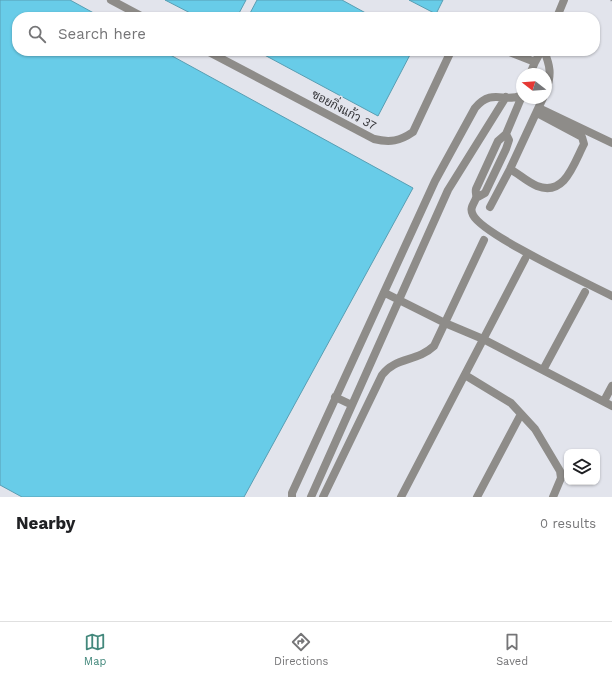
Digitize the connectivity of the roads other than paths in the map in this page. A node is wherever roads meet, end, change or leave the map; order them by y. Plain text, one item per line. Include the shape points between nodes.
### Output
1 (110, 0) edge
2 (564, 0) edge
3 (133, 12) edge
4 (559, 12) edge
5 (216, 56) edge
6 (449, 56) edge
7 (520, 56) edge
8 (539, 56) edge
9 (545, 56) edge
10 (535, 62) junction
11 (532, 68) edge
12 (549, 68) edge
13 (516, 96) edge
14 (506, 97) junction
15 (518, 104) edge
16 (540, 104) edge
17 (538, 110) junction
18 (506, 134) junction
19 (612, 143) edge
20 (506, 149) junction
21 (516, 156) junction
22 (447, 160) junction
23 (460, 168) junction
24 (510, 169) junction
25 (435, 182) junction
26 (448, 190) junction
27 (476, 198) junction
28 (490, 207) dead end
29 (484, 240) dead end
30 (525, 259) dead end
31 (585, 292) dead end
32 (385, 293) junction
33 (612, 296) edge
34 (398, 300) junction
35 (445, 323) junction
36 (483, 339) junction
37 (543, 370) junction
38 (465, 375) junction
39 (612, 386) edge
40 (336, 397) junction
41 (604, 402) junction
42 (352, 405) junction
43 (612, 406) edge
44 (522, 414) junction
45 (292, 497) edge
46 (311, 497) edge
47 (323, 497) edge
48 (401, 497) edge
49 (477, 497) edge
50 (553, 497) edge

1 - 3 street
2 - 4 street
5 - 6 street, ซอยกิ่งแก้ว 37 via 384,142 403,139 413,132
7 - 10 street
8 - 10 street
9 - 12 street
10 - 11 street
13 - 14 street
14 - 22 street via 483,99 475,108
14 - 23 street
15 - 18 street
16 - 17 street
17 - 19 street
17 - 21 street
17 - 24 street via 582,137 584,144 564,182 557,186 536,186
18 - 20 street via 509,140
18 - 27 street via 498,141 476,189
20 - 21 street
20 - 27 street via 485,194
21 - 24 street
22 - 23 street
22 - 25 street
23 - 26 street
24 - 28 street
25 - 26 street
25 - 32 street
26 - 34 street
27 - 33 street via 471,210 477,221 541,260
29 - 35 street
30 - 36 street
31 - 37 street
32 - 34 street
32 - 40 street
34 - 35 street
34 - 42 street
35 - 36 street
35 - 47 street via 434,346 426,354 388,366
36 - 37 street
36 - 38 street
37 - 41 street
38 - 44 street via 511,403
38 - 48 street
39 - 41 street
40 - 42 street
40 - 45 street
41 - 43 street
42 - 46 street
44 - 49 street
44 - 50 street via 535,429 560,471 561,478

